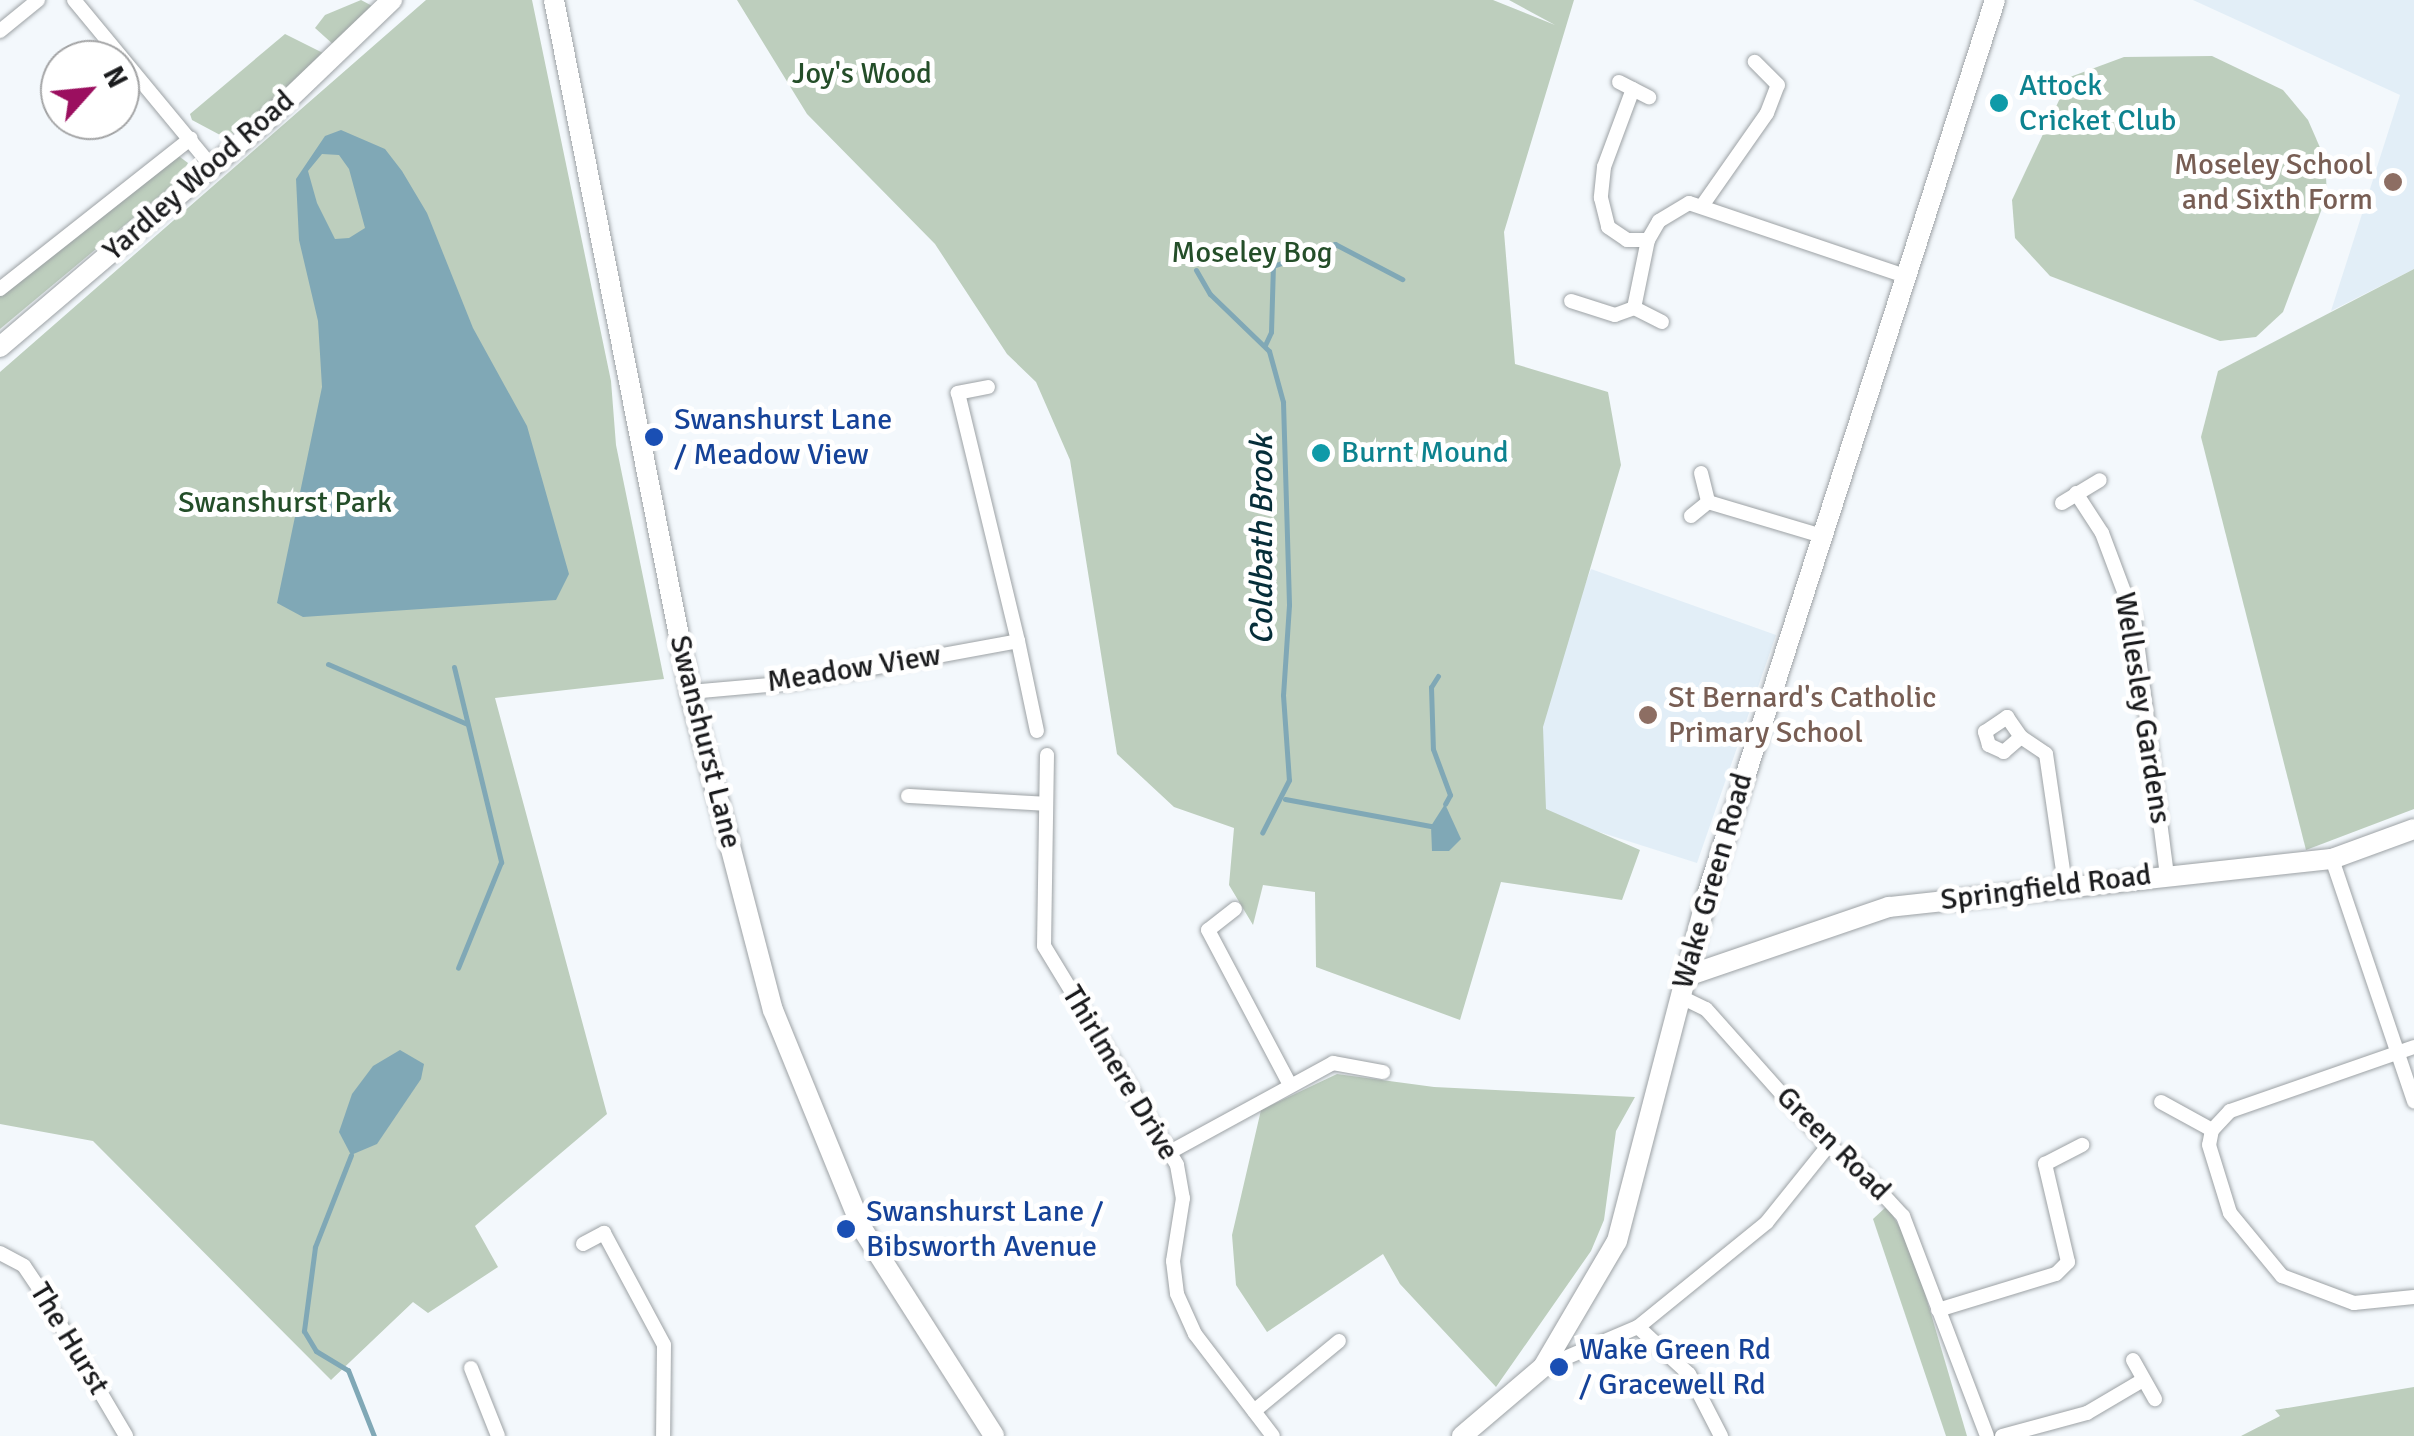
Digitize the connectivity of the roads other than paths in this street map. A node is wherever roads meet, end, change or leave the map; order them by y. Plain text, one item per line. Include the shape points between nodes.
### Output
1 (38, 0) edge
2 (74, 0) edge
3 (392, 0) edge
4 (554, 0) edge
5 (1995, 0) edge
6 (0, 31) edge
7 (1755, 62) dead end
8 (1650, 97) dead end
9 (191, 138) junction
10 (212, 166) junction
11 (1704, 203) junction
12 (1648, 240) junction
13 (1908, 277) junction
14 (0, 289) edge
15 (1571, 301) dead end
16 (1634, 308) junction
17 (1662, 322) dead end
18 (0, 346) edge
19 (988, 387) dead end
20 (1701, 473) dead end
21 (2100, 480) dead end
22 (2076, 493) junction
23 (1708, 502) junction
24 (2062, 503) dead end
25 (1691, 516) dead end
26 (1822, 536) junction
27 (1018, 640) junction
28 (690, 692) junction
29 (1037, 731) dead end
30 (2020, 736) dead end
31 (1047, 755) dead end
32 (908, 796) dead end
33 (1046, 804) junction
34 (2414, 829) edge
35 (2332, 859) junction
36 (2167, 874) junction
37 (2065, 884) junction
38 (1235, 909) dead end
39 (1682, 986) junction
40 (2414, 1047) edge
41 (2397, 1052) junction
42 (1382, 1072) dead end
43 (1289, 1083) junction
44 (2414, 1101) edge
45 (2161, 1102) dead end
46 (2212, 1130) junction
47 (2082, 1145) dead end
48 (1828, 1146) junction
49 (1170, 1152) junction
50 (582, 1244) dead end
51 (0, 1253) edge
52 (2414, 1297) edge
53 (1938, 1310) junction
54 (1638, 1326) junction
55 (1339, 1342) dead end
56 (2133, 1360) dead end
57 (1543, 1367) junction
58 (471, 1368) dead end
59 (2143, 1380) junction
60 (2155, 1398) dead end
61 (1254, 1412) junction
62 (126, 1436) edge
63 (498, 1436) edge
64 (663, 1436) edge
65 (994, 1436) edge
66 (1273, 1436) edge
67 (1462, 1436) edge
68 (1721, 1436) edge
69 (1987, 1436) edge
70 (2002, 1436) edge

1 - 6 street
2 - 9 street
3 - 10 street, Yardley Wood Road
4 - 28 street, Swanshurst Lane
5 - 13 street, Wake Green Road
7 - 11 street via 1778,85 1767,114
8 - 12 street via 1626,86 1601,198 1608,228 1626,240
9 - 10 street
9 - 14 street, Yardley Wood Road
10 - 18 street, Yardley Wood Road
11 - 12 street via 1674,210
11 - 13 street via 1738,222 1828,245
12 - 16 street
13 - 26 street, Wake Green Road
15 - 16 street via 1615,315
16 - 17 street
19 - 27 street via 958,393
20 - 23 street
21 - 22 street
22 - 24 street
22 - 36 street, Wellesley Gardens via 2102,533 2134,618
23 - 25 street
23 - 26 street
26 - 39 street, Wake Green Road
27 - 28 street, Meadow View via 790,683
27 - 29 street
28 - 65 street, Swanshurst Lane via 773,1010 809,1108 880,1261
30 - 37 street via 2044,750 2051,763
31 - 33 street, Thirlmere Drive
32 - 33 street
33 - 49 street, Thirlmere Drive via 1044,946
34 - 35 street, Springfield Road
35 - 36 street, Springfield Road
35 - 41 street
36 - 37 street, Springfield Road
37 - 39 street, Springfield Road via 1849,916
38 - 43 street via 1208,930
39 - 48 street, Green Road
39 - 57 street, Wake Green Road via 1617,1241 1580,1315
40 - 41 street
41 - 44 street
41 - 46 street via 2241,1106
42 - 43 street via 1333,1063
43 - 49 street
45 - 46 street
46 - 52 street via 2211,1162 2230,1213 2282,1276 2354,1303
47 - 53 street via 2045,1164 2068,1262 2056,1274
48 - 53 street, Green Road via 1852,1160 1903,1216
48 - 54 street via 1767,1222
49 - 61 street, Thirlmere Drive via 1183,1198 1173,1261 1178,1294 1195,1334
50 - 64 street via 604,1233 664,1345
51 - 62 street, The Hurst via 24,1266
53 - 69 street, Green Road
54 - 57 street
54 - 68 street via 1689,1374
55 - 61 street
56 - 59 street
57 - 67 street, Wake Green Road
58 - 63 street
59 - 60 street
59 - 70 street via 2087,1413
61 - 66 street, Thirlmere Drive

